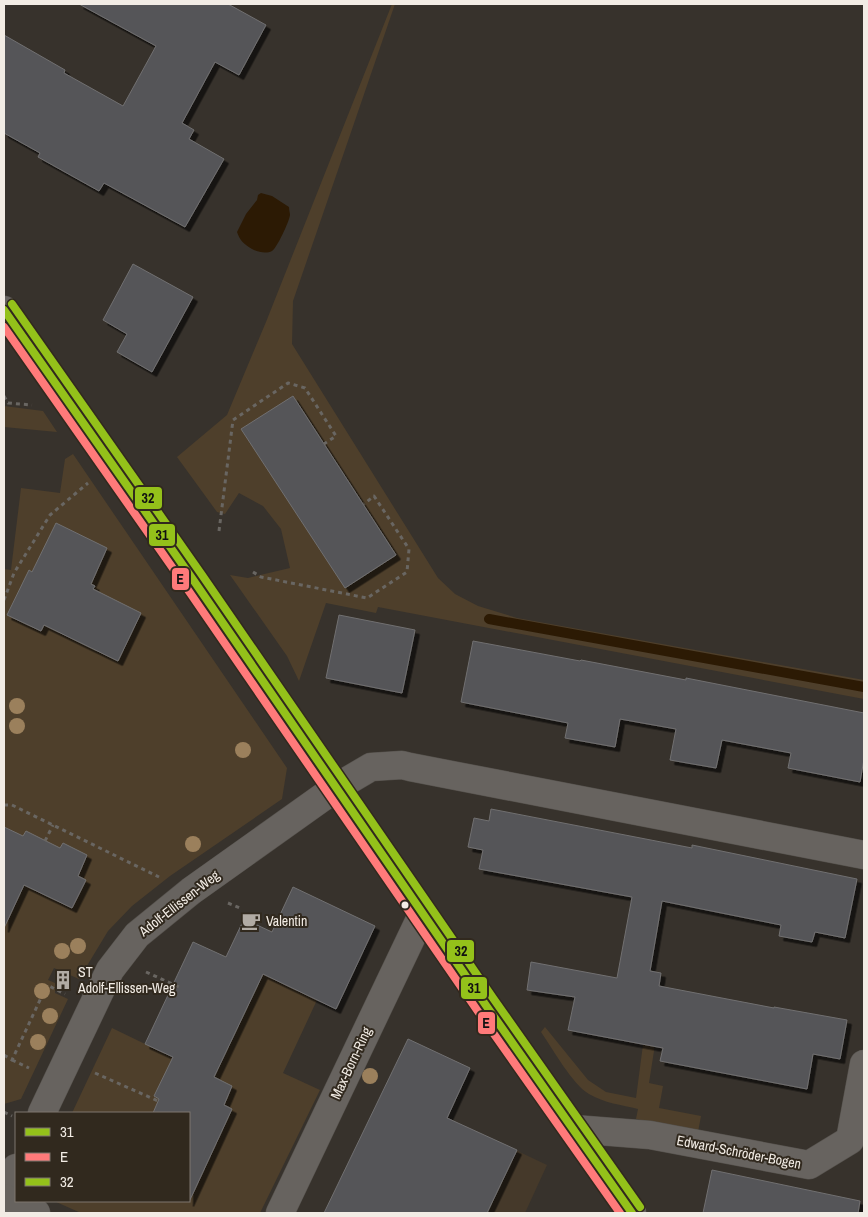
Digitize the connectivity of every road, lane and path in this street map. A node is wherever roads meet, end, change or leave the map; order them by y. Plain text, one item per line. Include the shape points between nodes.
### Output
1 (4, 310) edge
2 (324, 444) dead end
3 (111, 463) junction
4 (364, 504) dead end
5 (219, 531) dead end
6 (253, 572) dead end
7 (4, 600) edge
8 (336, 787) junction
9 (4, 805) edge
10 (53, 825) junction
11 (45, 841) dead end
12 (864, 855) edge
13 (191, 891) junction
14 (240, 908) dead end
15 (423, 913) junction
16 (67, 995) dead end
17 (4, 1055) edge
18 (12, 1060) junction
19 (67, 1060) junction
20 (864, 1064) edge
21 (158, 1101) dead end
22 (42, 1112) edge
23 (574, 1129) junction
24 (15, 1170) edge
25 (4, 1196) edge
26 (15, 1202) edge
27 (36, 1213) edge
28 (280, 1213) edge
29 (632, 1213) edge

1 - 3 street
2 - 5 path via 336,436 306,388 288,383 233,420
3 - 7 path via 50,515 14,573
3 - 8 street
4 - 6 path via 374,496 409,549 407,572 367,598 261,578
8 - 12 street via 371,767 402,765
8 - 13 street, Adolf-Ellissen-Weg
8 - 15 street
9 - 10 path via 12,805
10 - 11 path
10 - 13 path
13 - 14 path
13 - 19 street, Adolf-Ellissen-Weg via 137,935 110,970
15 - 23 street
15 - 28 street, Max-Born-Ring
16 - 18 path via 47,985
17 - 18 path
18 - 19 path via 35,1071
19 - 21 path
19 - 22 street, Adolf-Ellissen-Weg
20 - 23 street, Edward-Schröder-Bogen via 850,1140 809,1165 650,1135
23 - 29 street
24 - 25 street
26 - 27 street

